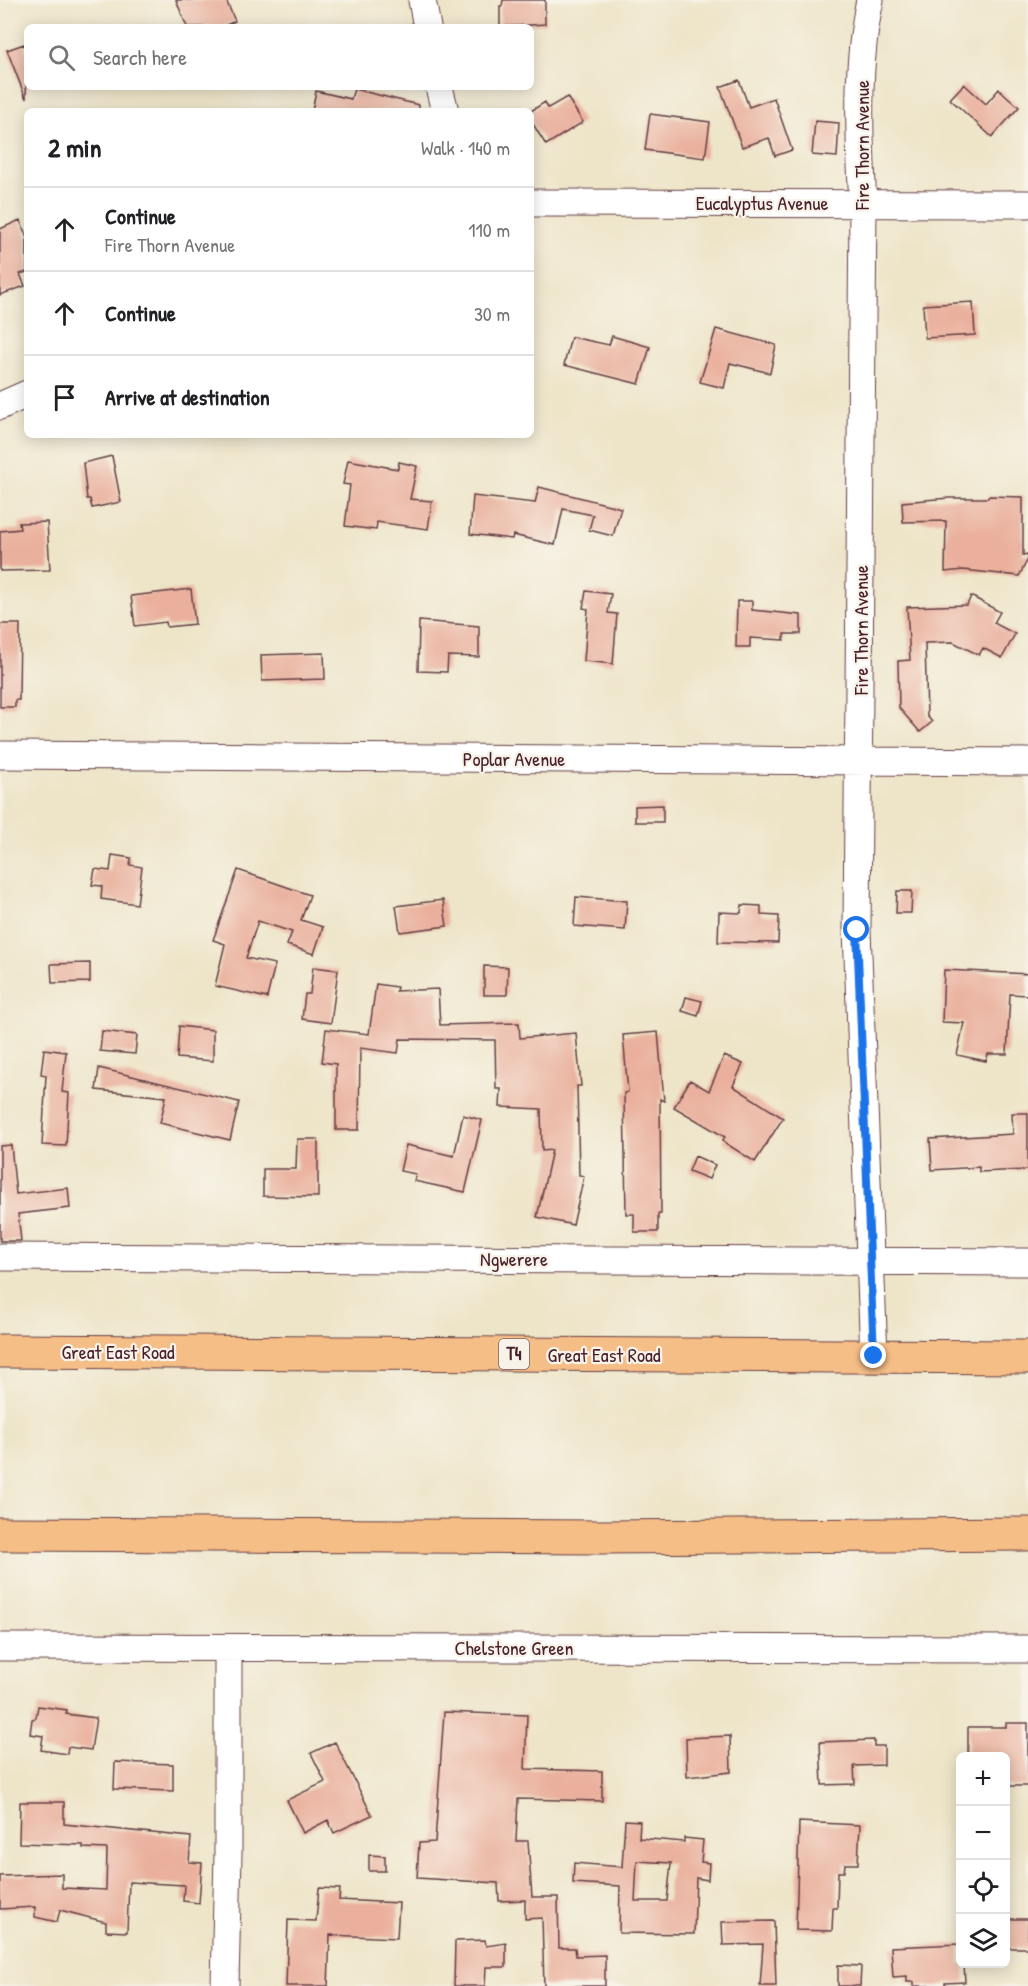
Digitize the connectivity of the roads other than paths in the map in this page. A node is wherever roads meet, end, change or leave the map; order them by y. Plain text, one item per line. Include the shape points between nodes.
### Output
1 (422, 0) edge
2 (870, 0) edge
3 (426, 24) edge
4 (440, 90) edge
5 (444, 108) edge
6 (862, 202) junction
7 (534, 203) edge
8 (1028, 204) edge
9 (24, 395) edge
10 (0, 406) edge
11 (0, 755) edge
12 (860, 761) junction
13 (1028, 762) edge
14 (0, 1257) edge
15 (870, 1261) junction
16 (1028, 1262) edge
17 (0, 1351) edge
18 (874, 1356) junction
19 (1028, 1357) edge
20 (0, 1534) edge
21 (1028, 1534) edge
22 (0, 1647) edge
23 (228, 1648) junction
24 (1028, 1649) edge
25 (225, 1986) edge

1 - 3 street
2 - 6 street, Fire Thorn Avenue via 861,96
4 - 5 street
6 - 7 street, Eucalyptus Avenue
6 - 8 street, Eucalyptus Avenue
6 - 12 street, Fire Thorn Avenue
9 - 10 street
11 - 12 street, Poplar Avenue
12 - 13 street, Poplar Avenue
12 - 15 street, Fire Thorn Avenue via 857,930
14 - 15 street, Ngwerere
15 - 16 street, Ngwerere
15 - 18 street, Fire Thorn Avenue
17 - 18 main road, Great East Road / T4
18 - 19 main road, Great East Road / T4
20 - 21 main road
22 - 23 street, Chelstone Green
23 - 24 street, Chelstone Green
23 - 25 street

